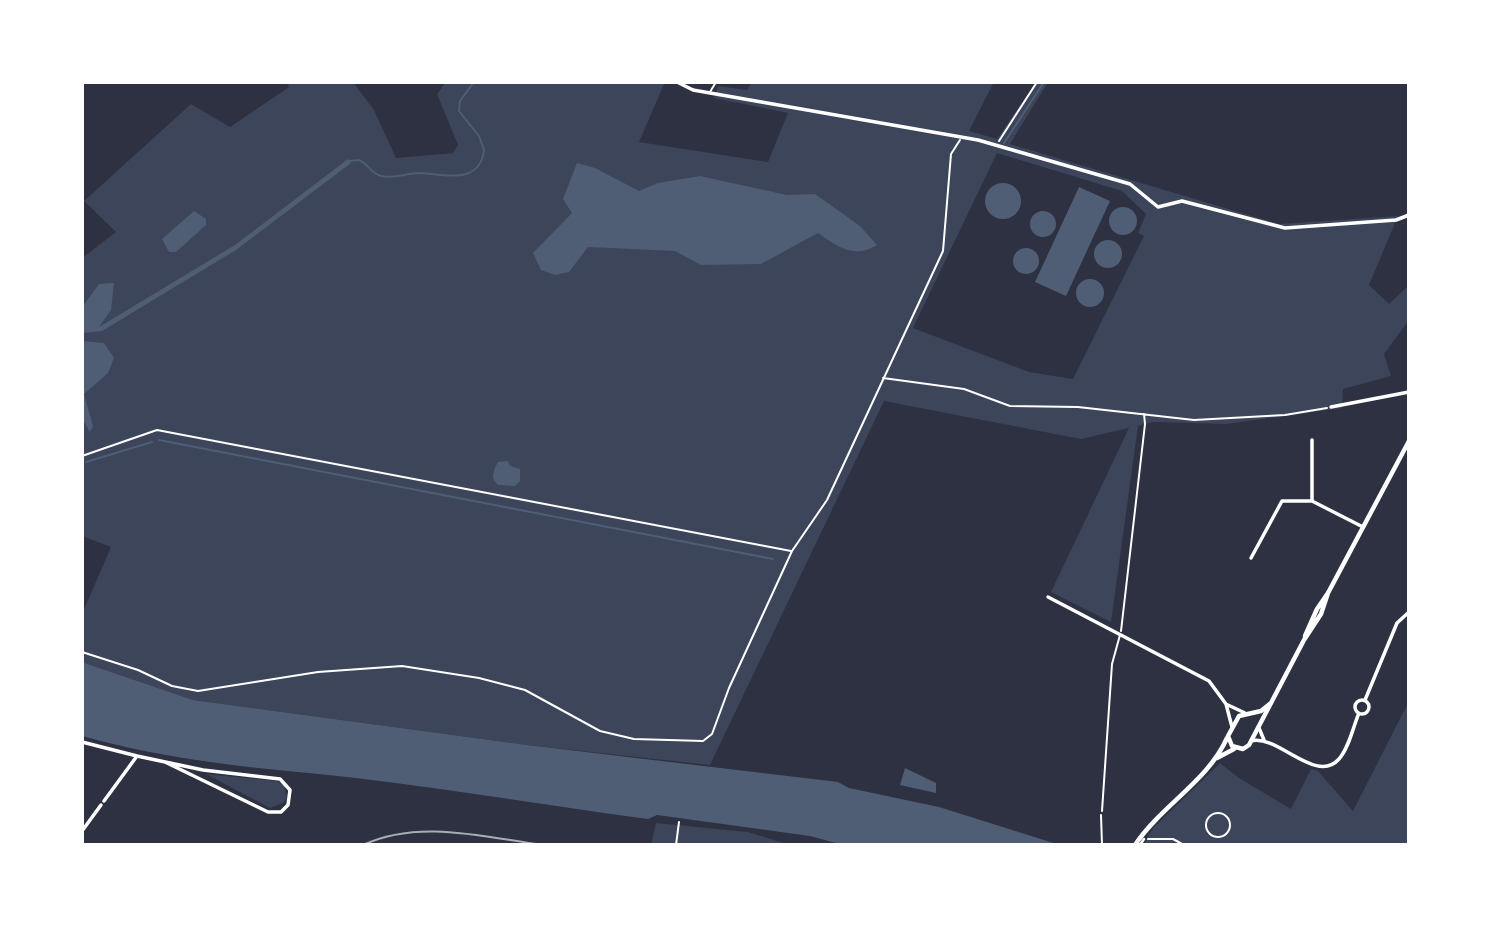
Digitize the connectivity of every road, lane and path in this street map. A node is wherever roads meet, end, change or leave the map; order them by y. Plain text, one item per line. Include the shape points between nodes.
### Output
1 (677, 82) edge
2 (716, 82) edge
3 (1037, 82) edge
4 (710, 93) junction
5 (961, 136) junction
6 (999, 146) junction
7 (1409, 215) edge
8 (883, 378) junction
9 (1409, 392) edge
10 (1331, 407) joint
11 (1144, 413) junction
12 (1312, 440) dead end
13 (1409, 441) edge
14 (1406, 451) edge
15 (82, 456) edge
16 (1312, 501) junction
17 (1363, 527) junction
18 (792, 551) junction
19 (1251, 558) dead end
20 (1048, 597) dead end
21 (1409, 612) edge
22 (1120, 635) junction
23 (82, 652) edge
24 (1365, 700) junction
25 (1271, 703) junction
26 (1226, 704) junction
27 (1247, 713) junction
28 (1359, 713) junction
29 (1233, 727) junction
30 (1259, 727) junction
31 (1228, 736) junction
32 (1264, 740) junction
33 (1251, 741) junction
34 (82, 742) edge
35 (1237, 749) junction
36 (137, 756) junction
37 (1217, 758) junction
38 (165, 762) junction
39 (1101, 811) joint
40 (679, 822) dead end
41 (1229, 830) joint
42 (82, 831) edge
43 (1144, 839) joint
44 (676, 845) edge
45 (1102, 845) edge
46 (1137, 845) edge
47 (1184, 845) edge

1 - 4 street
2 - 4 lane
3 - 6 path
4 - 5 street
5 - 6 street
5 - 8 path via 951,153 943,251
6 - 7 street via 1130,184 1155,206 1186,202 1276,228 1396,220
8 - 11 path via 964,389 1010,406
8 - 18 path via 827,500
9 - 10 street
10 - 11 path via 1226,420
11 - 22 path
12 - 16 street
13 - 14 street
14 - 17 street
15 - 18 path via 157,430
16 - 17 street
16 - 19 street via 1280,503
17 - 25 street
18 - 23 path via 712,734 690,743 634,740 600,731 525,691 426,669 343,670 198,691 172,686 156,676
20 - 22 street
21 - 24 street via 1397,623
22 - 26 street via 1205,679
22 - 39 lane via 1112,664
24 - 28 street via 1356,704
24 - 28 street via 1369,709
25 - 27 street
25 - 30 street
26 - 27 street
26 - 29 street
27 - 29 street via 1239,716
27 - 30 street via 1257,718
28 - 32 street via 1340,757 1328,766 1313,765
29 - 31 street
30 - 32 street
30 - 33 street
31 - 35 street
31 - 37 street
32 - 33 street
33 - 35 street
34 - 36 street
35 - 37 street
36 - 38 street
36 - 42 street
37 - 46 street via 1163,810
38 - 38 street via 268,812 281,813 288,805 290,790 280,779
39 - 45 path
40 - 44 path
41 - 41 path via 1229,820 1222,814 1212,814 1207,820 1206,830 1213,836 1221,837
43 - 46 street
43 - 47 path via 1173,839

